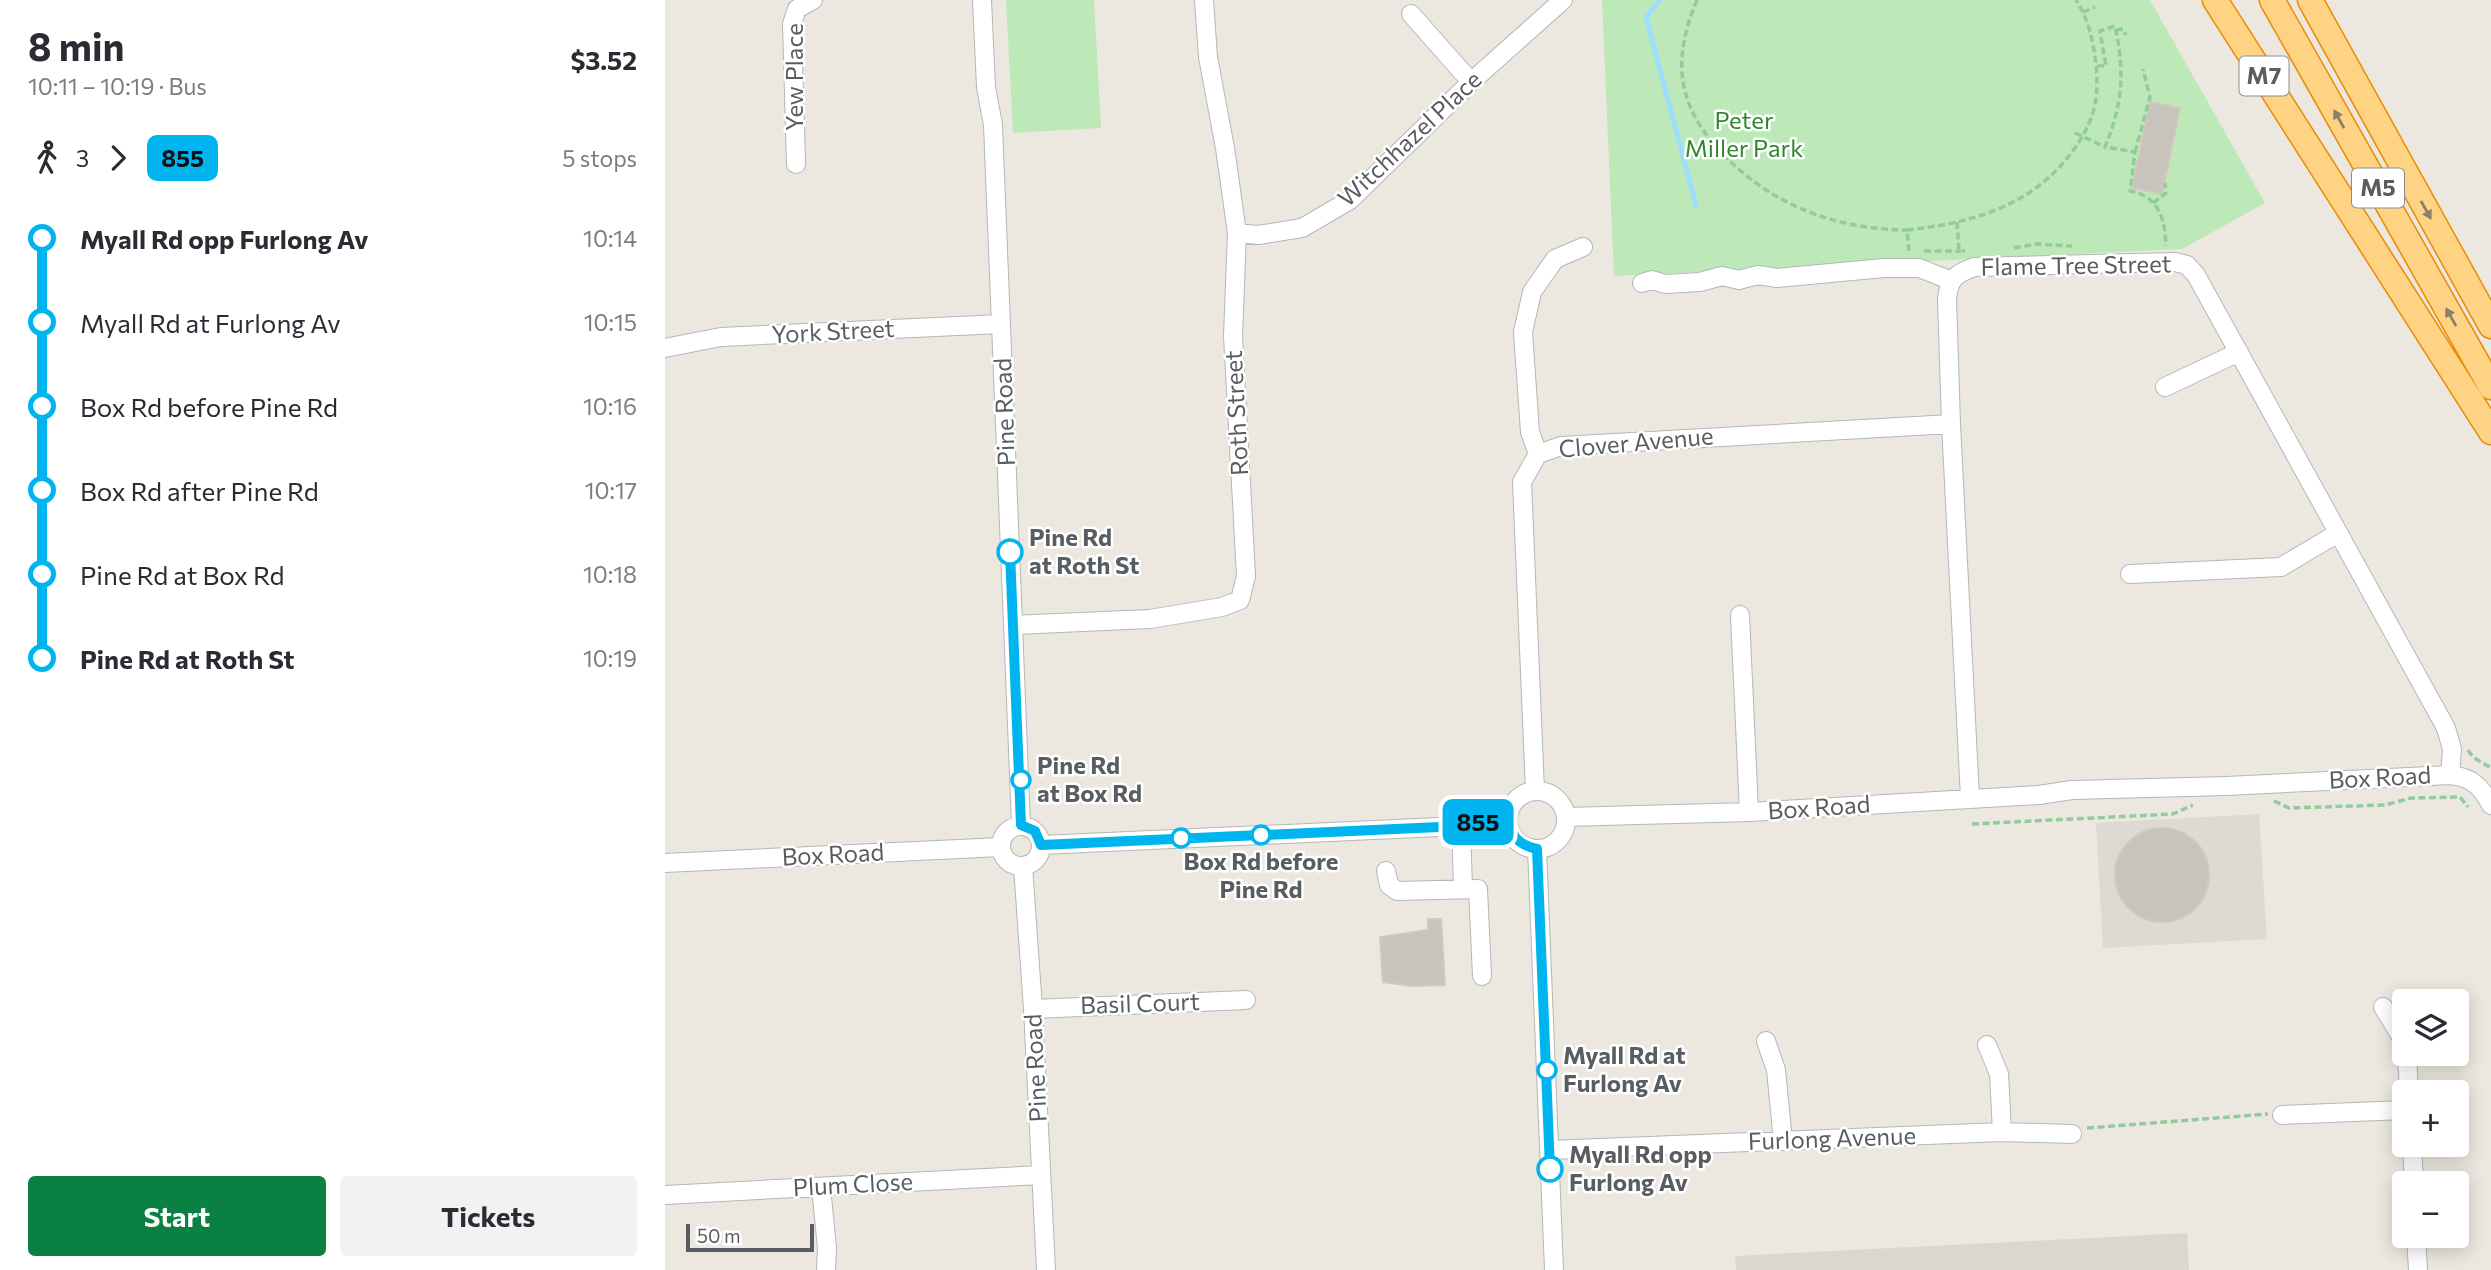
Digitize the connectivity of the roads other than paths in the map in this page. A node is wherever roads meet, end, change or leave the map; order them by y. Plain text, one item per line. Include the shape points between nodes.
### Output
1 (813, 0) edge
2 (982, 0) edge
3 (1205, 0) edge
4 (1563, 0) edge
5 (2209, 0) edge
6 (2215, 0) edge
7 (2272, 0) edge
8 (2310, 0) edge
9 (1411, 14) dead end
10 (1471, 82) junction
11 (2313, 152) junction
12 (796, 164) dead end
13 (1237, 233) junction
14 (1583, 247) dead end
15 (1956, 276) junction
16 (1642, 282) dead end
17 (1002, 324) junction
18 (2491, 326) edge
19 (665, 348) edge
20 (2239, 352) junction
21 (2165, 387) dead end
22 (2491, 387) edge
23 (1951, 424) junction
24 (2491, 432) edge
25 (1538, 454) junction
26 (2338, 533) junction
27 (2130, 574) dead end
28 (1740, 615) dead end
29 (1013, 625) junction
30 (2450, 775) junction
31 (1535, 791) junction
32 (1970, 798) junction
33 (2491, 805) edge
34 (1749, 812) junction
35 (1508, 817) junction
36 (1566, 817) junction
37 (1021, 825) junction
38 (1461, 826) junction
39 (1041, 845) junction
40 (1000, 847) junction
41 (1537, 849) junction
42 (665, 863) edge
43 (1023, 866) junction
44 (1386, 871) dead end
45 (1463, 889) junction
46 (1482, 976) dead end
47 (1246, 1000) dead end
48 (2383, 1007) dead end
49 (1033, 1009) junction
50 (2392, 1022) edge
51 (1766, 1041) dead end
52 (1987, 1045) dead end
53 (2392, 1111) edge
54 (2283, 1115) road end
55 (2002, 1132) junction
56 (2072, 1134) road end
57 (1783, 1141) junction
58 (1550, 1150) junction
59 (1041, 1175) junction
60 (821, 1186) junction
61 (665, 1195) edge
62 (2417, 1248) edge
63 (826, 1270) edge
64 (1046, 1270) edge
65 (1554, 1270) edge
66 (2418, 1270) edge

1 - 12 street, Yew Place via 797,9 792,24
2 - 17 street, Pine Road
3 - 13 street, Roth Street via 1208,57
4 - 10 street, Witchhazel Place
5 - 11 highway
6 - 11 highway, M7
22 -> 7 highway, M5
8 -> 18 highway, M5
9 - 10 street
10 - 13 street, Witchhazel Place via 1350,200 1324,217 1282,233
11 - 24 highway
13 - 29 street, Roth Street via 1233,335 1245,576 1240,600 1150,619
14 - 25 street via 1555,259 1532,292 1523,332 1530,432
15 - 16 street via 1919,268 1884,268 1777,278 1723,276 1700,282
15 - 20 street, Flame Tree Street via 1981,267 2187,265
15 - 23 street, Flame Tree Street via 1947,299
17 - 19 street, York Street via 721,337
17 - 29 street, Pine Road
20 - 21 street
20 - 26 street, Flame Tree Street
23 - 25 street, Clover Avenue via 1587,444
23 - 32 street, Flame Tree Street
25 - 31 street, Clover Avenue via 1523,482
26 - 27 street via 2281,566
26 - 30 street, Flame Tree Street via 2446,728 2452,749
28 - 34 street
29 - 37 street, Pine Road
30 - 32 street, Box Road
30 - 33 street via 2475,783
31 - 35 street via 1516,800
31 - 36 street via 1551,794
32 - 34 street, Box Road
34 - 36 street, Box Road
35 - 38 street
35 - 41 street via 1513,835
36 - 41 street via 1562,835
37 - 39 street via 1035,831
37 - 40 street via 1004,834
38 - 39 street
38 - 45 street
39 - 43 street via 1035,860
40 - 42 street, Box Road
40 - 43 street via 1004,858
41 - 58 street
43 - 49 street, Pine Road
44 - 45 street via 1389,885 1397,891
45 - 46 street via 1478,889
47 - 49 street, Basil Court
48 - 50 street
49 - 59 street, Pine Road
51 - 57 street via 1776,1070
52 - 55 street via 1999,1074
53 - 54 street
55 - 56 street, Furlong Avenue
55 - 57 street, Furlong Avenue
57 - 58 street, Furlong Avenue
58 - 65 street
59 - 60 street, Plum Close
59 - 64 street, Pine Road
60 - 61 street, Plum Close
60 - 63 street
62 - 66 street

